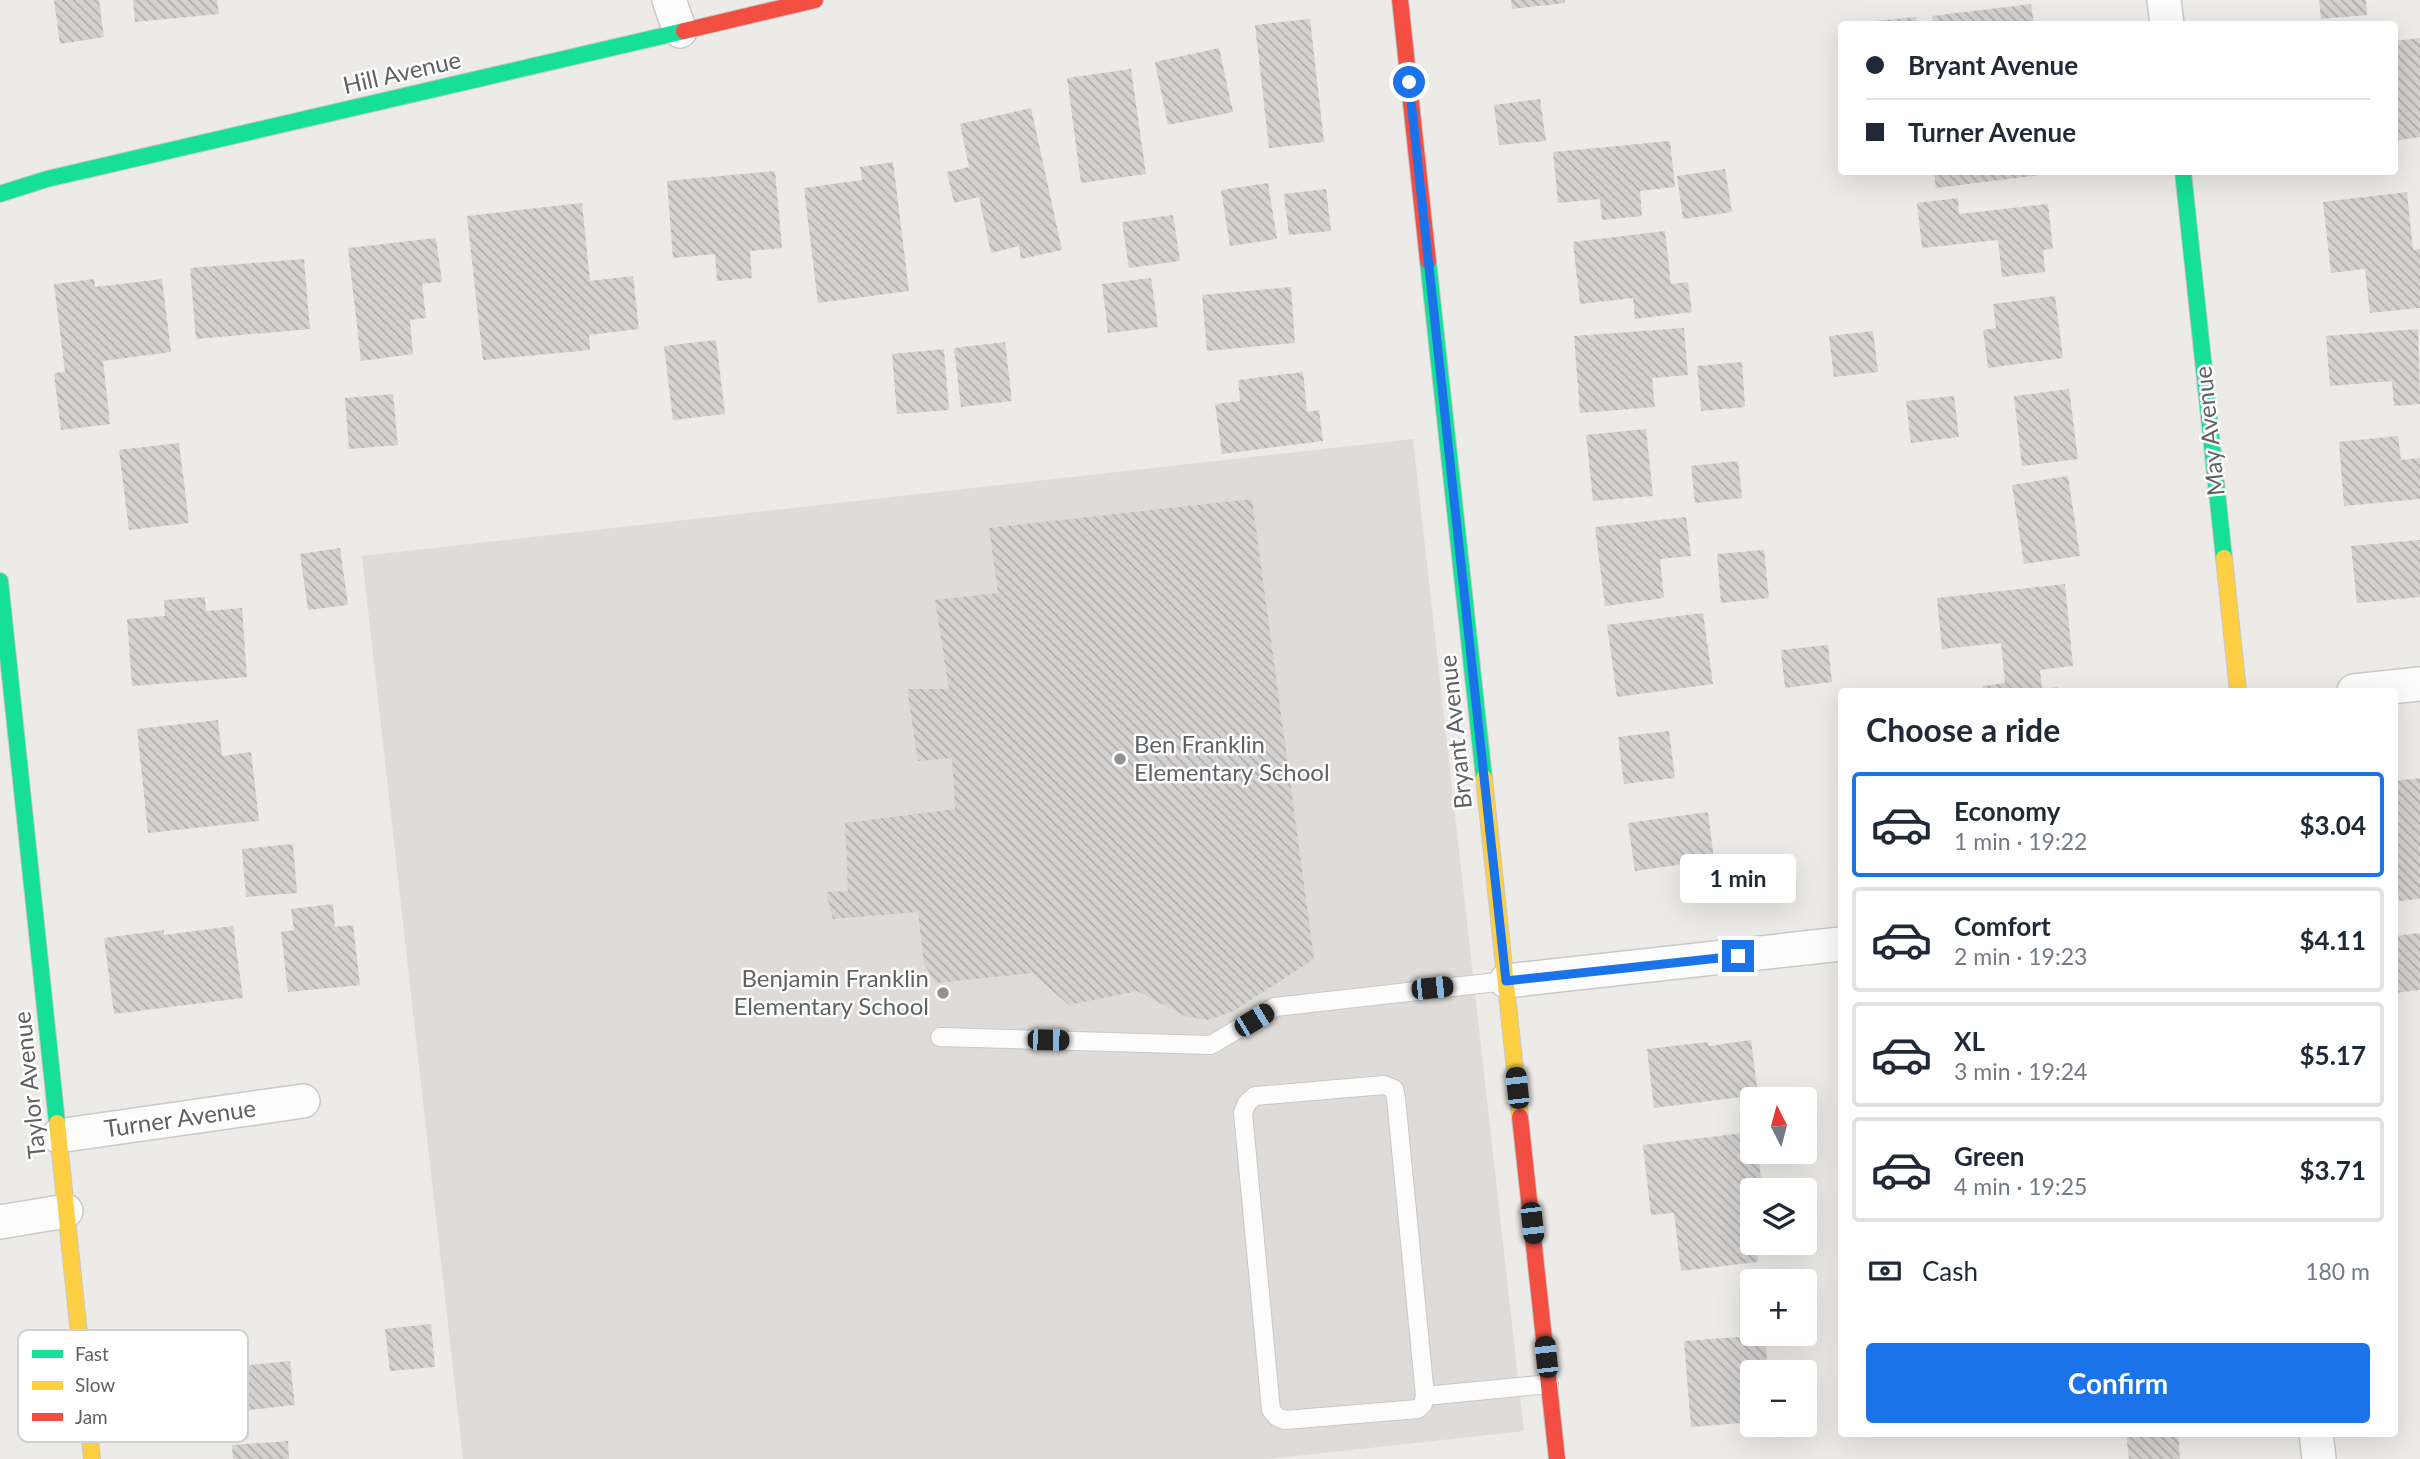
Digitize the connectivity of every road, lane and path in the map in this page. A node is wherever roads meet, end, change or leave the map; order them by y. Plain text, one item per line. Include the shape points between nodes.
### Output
1 (669, 0) edge
2 (815, 0) edge
3 (1400, 0) edge
4 (2164, 0) edge
5 (2167, 21) edge
6 (680, 31) junction
7 (2183, 175) edge
8 (0, 194) edge
9 (0, 581) edge
10 (2420, 684) edge
11 (2238, 688) edge
12 (2382, 688) edge
13 (1838, 944) edge
14 (1506, 981) junction
15 (940, 1037) dead end
16 (303, 1101) dead end
17 (58, 1136) junction
18 (66, 1211) junction
19 (0, 1223) edge
20 (78, 1330) edge
21 (1549, 1384) junction
22 (1425, 1396) junction
23 (2316, 1437) edge
24 (1557, 1459) edge
25 (2319, 1459) edge

1 - 6 street
2 - 6 street, Hill Avenue
3 - 14 street, Bryant Avenue
4 - 5 street
6 - 8 street, Hill Avenue via 47,179
7 - 11 street, May Avenue
9 - 17 street, Taylor Avenue
10 - 12 street
13 - 14 street
14 - 15 lane via 1275,1007 1211,1045
14 - 21 street, Bryant Avenue
16 - 17 street, Turner Avenue
17 - 18 street, Taylor Avenue
18 - 19 street
18 - 20 street, Taylor Avenue
21 - 22 lane
21 - 24 street, Bryant Avenue
22 - 22 lane via 1394,1089 1384,1085 1255,1096 1243,1114 1271,1410 1284,1420 1418,1409
23 - 25 street

